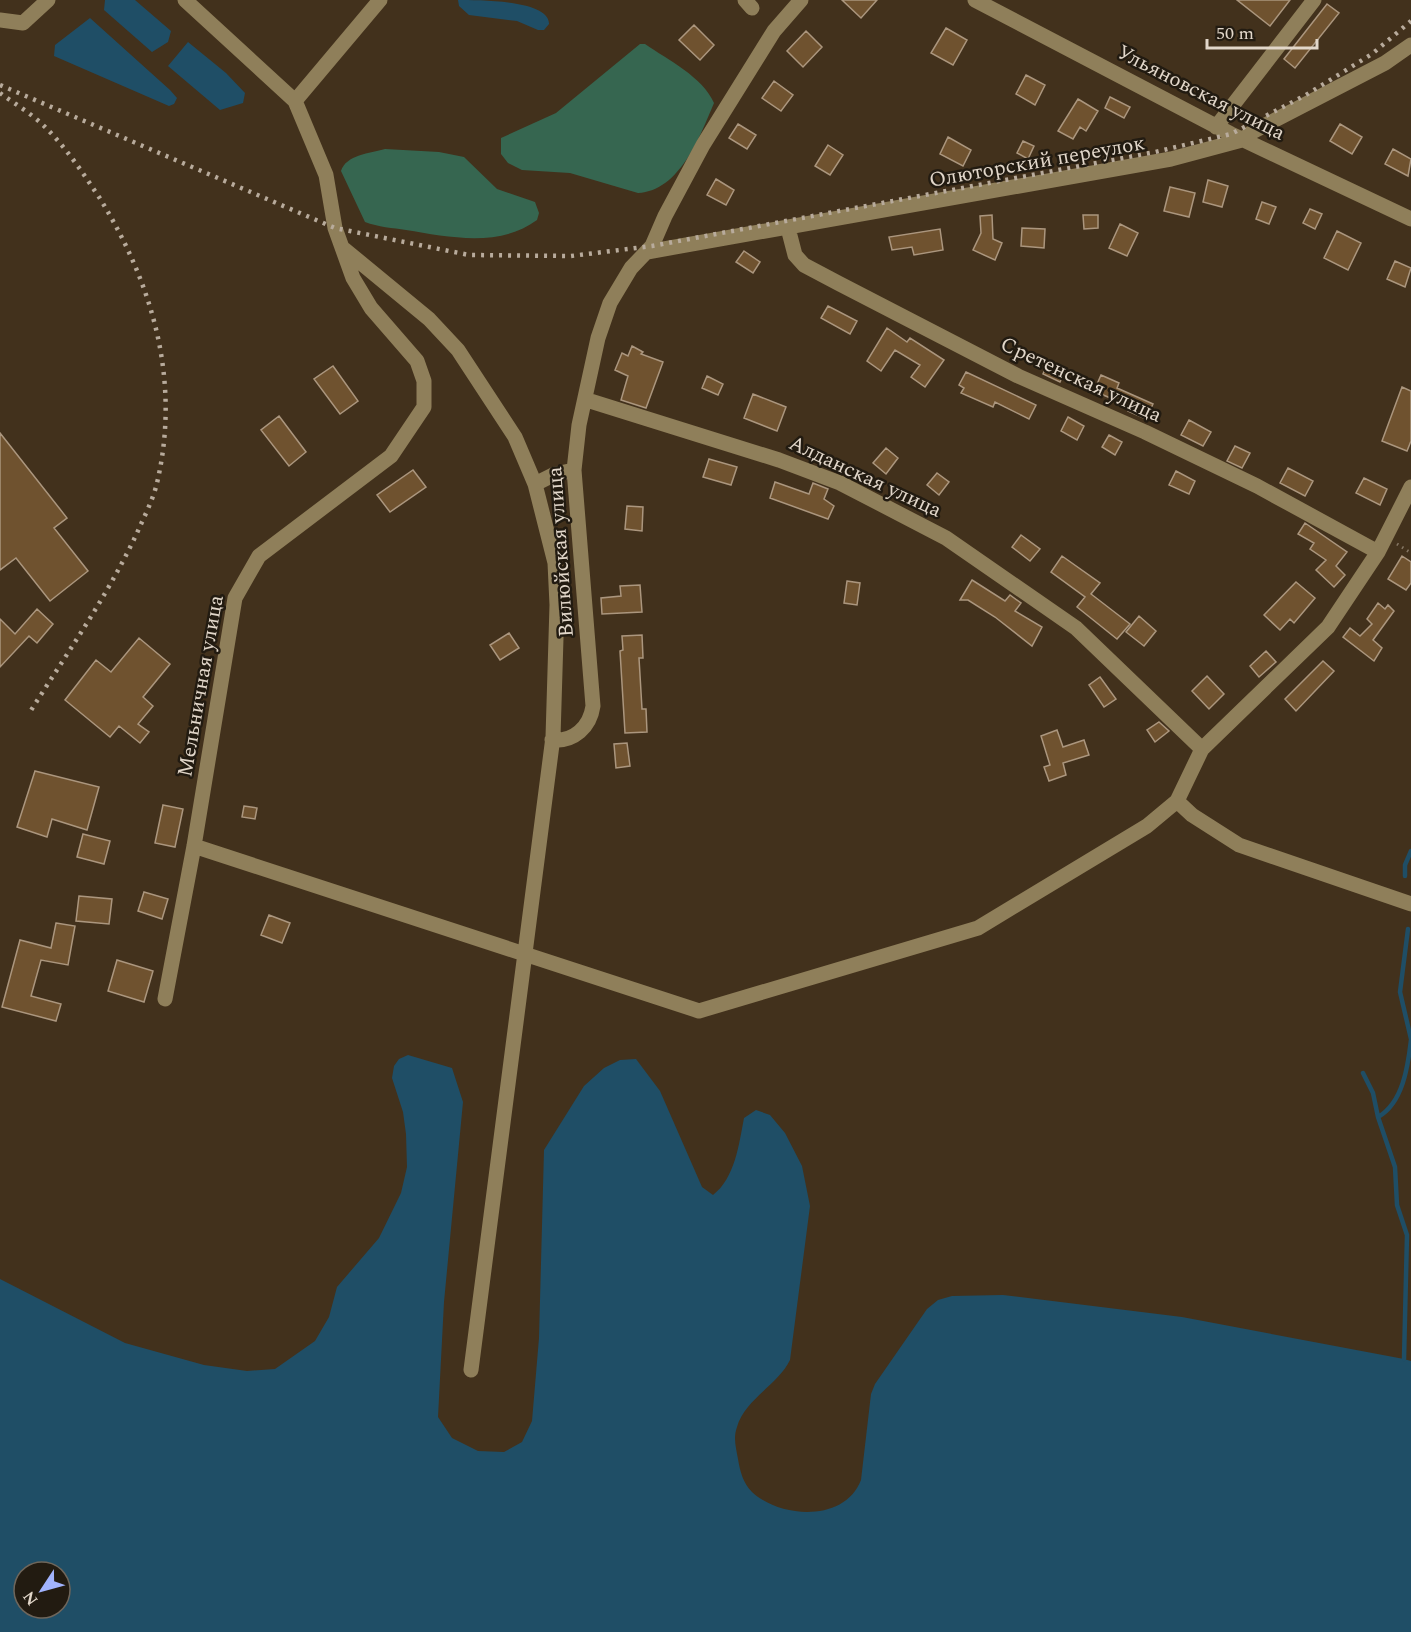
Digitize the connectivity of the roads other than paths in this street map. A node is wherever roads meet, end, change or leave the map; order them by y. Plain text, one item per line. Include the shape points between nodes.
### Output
1 (48, 0) edge
2 (185, 0) edge
3 (380, 0) edge
4 (801, 0) edge
5 (975, 0) edge
6 (1314, 0) edge
7 (0, 20) edge
8 (1411, 45) edge
9 (295, 101) junction
10 (1216, 127) junction
11 (1242, 140) junction
12 (1411, 219) edge
13 (788, 228) junction
14 (344, 249) junction
15 (647, 252) junction
16 (586, 400) junction
17 (574, 470) junction
18 (535, 484) junction
19 (1411, 488) edge
20 (1378, 552) junction
21 (552, 740) junction
22 (1202, 749) junction
23 (1177, 801) junction
24 (194, 846) junction
25 (1411, 904) edge
26 (525, 954) junction
27 (165, 999) dead end
28 (471, 1370) dead end

1 - 7 street via 23,23
2 - 9 street, Мельничная улица
3 - 9 street
4 - 15 street, Вилюйская улица via 774,31 703,145
5 - 10 street, Ульяновская улица
6 - 10 street
8 - 11 street, Олюторский переулок
9 - 14 street, Мельничная улица via 326,175 335,228
10 - 11 street, Ульяновская улица
11 - 12 street, Ульяновская улица
11 - 13 street, Олюторский переулок via 1171,159
13 - 15 street, Олюторский переулок
13 - 20 street, Сретенская улица via 795,255 829,279 1018,376 1257,486
14 - 18 street via 429,319 458,350 515,437
14 - 24 street, Мельничная улица via 353,278 371,308 417,361 424,381 424,408 391,456 259,556 235,598
15 - 16 street, Вилюйская улица via 631,268 610,303 598,338
16 - 17 street, Вилюйская улица
16 - 22 street, Алданская улица via 779,459 840,483 946,538 1076,628
17 - 18 street
17 - 21 street, Вилюйская улица via 593,706 581,731 565,740
18 - 21 street via 555,563
19 - 20 street
20 - 22 street via 1328,627
21 - 26 street
22 - 23 street
23 - 25 street via 1239,845
23 - 26 street via 1147,826 978,928 699,1011
24 - 26 street
24 - 27 street, Мельничная улица
26 - 28 street

